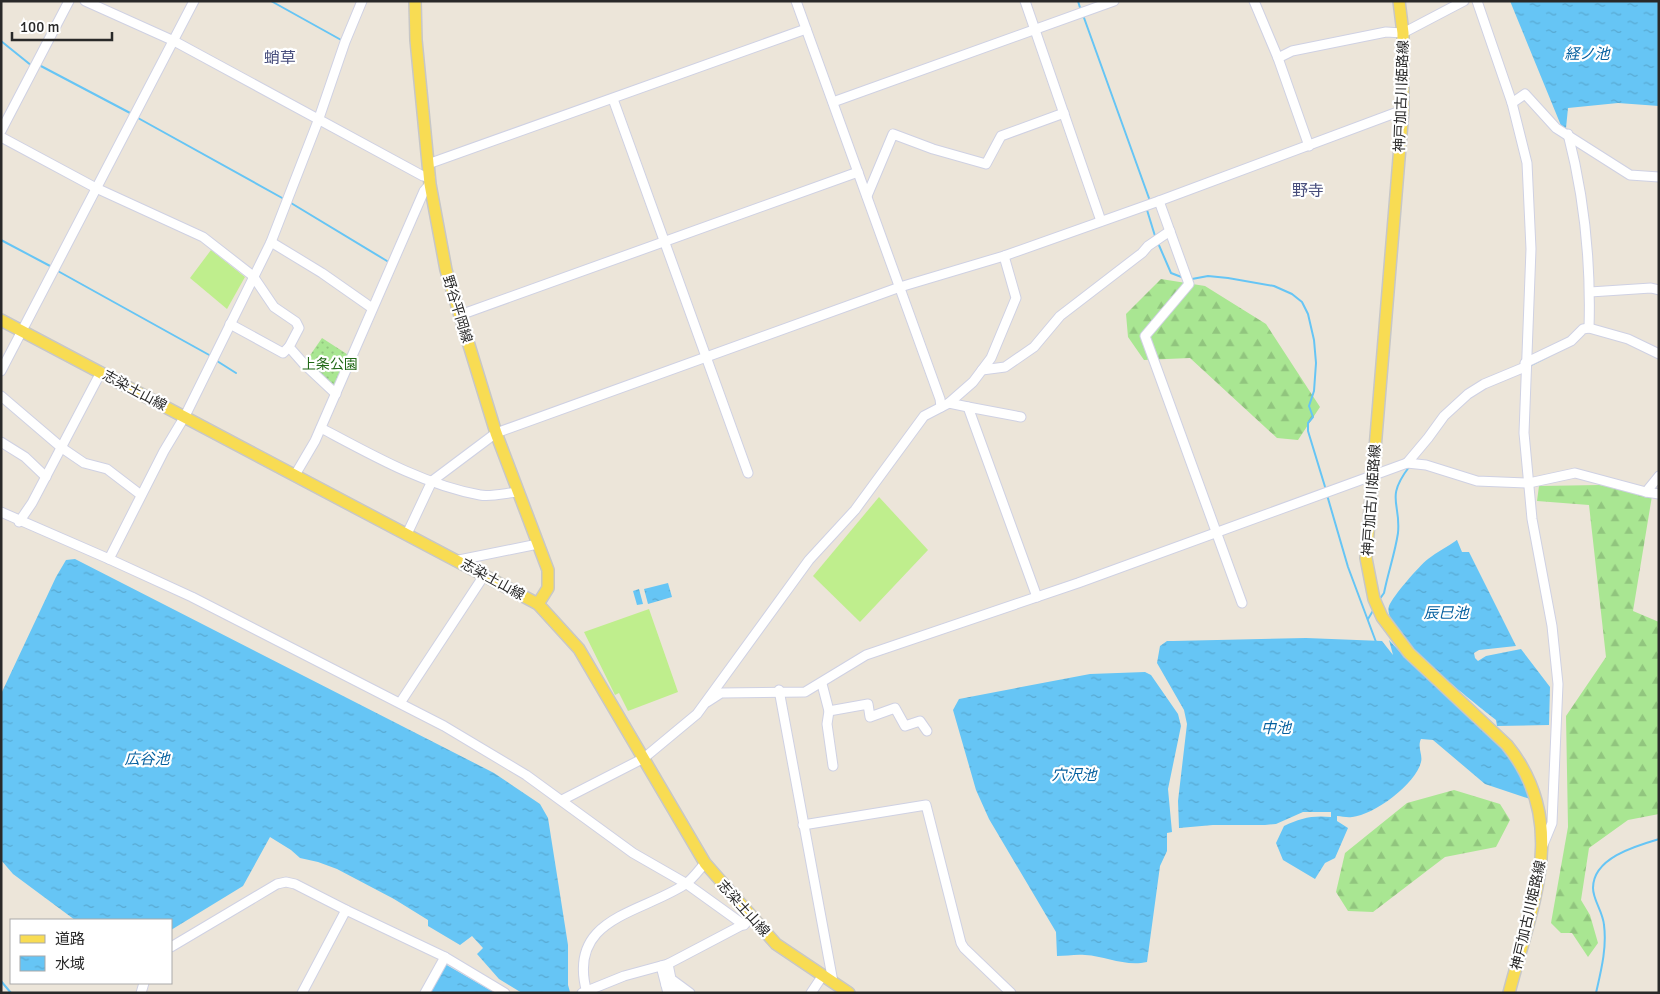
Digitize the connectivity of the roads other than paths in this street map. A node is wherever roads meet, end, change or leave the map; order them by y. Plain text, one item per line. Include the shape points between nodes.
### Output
1 (69, 1) edge
2 (84, 1) edge
3 (194, 1) edge
4 (362, 1) edge
5 (415, 1) edge
6 (796, 1) edge
7 (1025, 1) edge
8 (1114, 1) edge
9 (1254, 1) edge
10 (1399, 1) edge
11 (1464, 1) edge
12 (1477, 1) edge
13 (806, 29) junction
14 (1035, 30) junction
15 (1403, 33) junction
16 (174, 41) junction
17 (1278, 58) junction
18 (613, 99) junction
19 (833, 102) junction
20 (1512, 104) junction
21 (1403, 110) junction
22 (1064, 113) junction
23 (318, 121) junction
24 (1, 131) edge
25 (1568, 134) junction
26 (1, 137) edge
27 (1310, 146) junction
28 (428, 164) junction
29 (858, 172) junction
30 (1659, 177) edge
31 (430, 181) junction
32 (96, 188) junction
33 (866, 196) junction
34 (1159, 201) junction
35 (1100, 221) junction
36 (1170, 231) junction
37 (271, 242) junction
38 (664, 242) junction
39 (1004, 256) junction
40 (253, 276) junction
41 (900, 287) junction
42 (1659, 290) edge
43 (1590, 292) junction
44 (372, 308) junction
45 (460, 315) junction
46 (1, 320) edge
47 (230, 324) junction
48 (1588, 328) junction
49 (23, 331) junction
50 (289, 347) junction
51 (1659, 354) edge
52 (706, 357) junction
53 (1525, 365) junction
54 (982, 370) junction
55 (1, 371) edge
56 (101, 372) junction
57 (336, 394) junction
58 (1, 396) edge
59 (949, 403) junction
60 (940, 407) junction
61 (968, 407) junction
62 (185, 416) junction
63 (1021, 417) dead end
64 (321, 428) junction
65 (496, 433) junction
66 (1, 442) edge
67 (62, 448) junction
68 (1407, 463) junction
69 (748, 474) dead end
70 (296, 475) junction
71 (1659, 476) edge
72 (46, 477) junction
73 (1371, 477) junction
74 (432, 481) junction
75 (1530, 483) junction
76 (518, 492) junction
77 (1646, 492) junction
78 (1659, 494) edge
79 (141, 495) junction
80 (1, 512) edge
81 (19, 522) junction
82 (407, 534) junction
83 (1216, 534) junction
84 (538, 544) junction
85 (109, 558) junction
86 (459, 560) junction
87 (485, 574) junction
88 (1037, 597) junction
89 (538, 604) junction
90 (1242, 604) dead end
91 (822, 684) junction
92 (779, 690) junction
93 (707, 702) junction
94 (400, 703) junction
95 (829, 711) junction
96 (927, 731) dead end
97 (644, 758) junction
98 (832, 766) dead end
99 (562, 800) junction
100 (803, 825) junction
101 (1543, 845) junction
102 (705, 863) junction
103 (687, 884) junction
104 (346, 910) junction
105 (748, 922) junction
106 (172, 945) edge
107 (445, 957) junction
108 (664, 965) junction
109 (823, 975) junction
110 (833, 982) junction
111 (667, 989) edge
112 (585, 992) edge
113 (302, 993) edge
114 (425, 993) edge
115 (505, 993) edge
116 (678, 993) edge
117 (690, 993) edge
118 (811, 993) edge
119 (849, 993) edge
120 (1011, 993) edge
121 (1509, 993) edge

1 - 24 street
2 - 16 street
3 - 16 street
4 - 23 street
5 - 28 main road, 野谷平岡線
6 - 13 street
7 - 14 street
8 - 14 street
9 - 17 street
10 - 15 main road, 神戸加古川姫路線
11 - 15 street
12 - 20 street
13 - 18 street
13 - 19 street
14 - 19 street
14 - 22 street
15 - 17 street via 1386,32 1292,51
15 - 21 main road, 神戸加古川姫路線
16 - 23 street
16 - 32 street
17 - 27 street
18 - 28 street
18 - 38 street
19 - 29 street
20 - 25 street via 1525,94 1556,128
20 - 53 street via 1527,163 1529,200 1531,249
21 - 27 street
21 - 73 main road, 神戸加古川姫路線
22 - 33 street via 1001,136 986,164 892,134
22 - 35 street
23 - 31 street
23 - 37 street
25 - 30 street via 1630,176
25 - 43 street via 1578,171
26 - 32 street
27 - 34 street
28 - 31 main road, 野谷平岡線
29 - 33 street
29 - 38 street
31 - 44 street
31 - 45 main road, 野谷平岡線 via 439,241
32 - 40 street via 203,237
32 - 49 street
33 - 41 street
34 - 35 street
34 - 36 street
35 - 39 street
36 - 54 street via 1060,316 1034,347 1005,367
36 - 83 street via 1189,284 1145,336
37 - 40 street
37 - 44 street
38 - 45 street
38 - 52 street
39 - 41 street
39 - 54 street via 1016,298 991,358
40 - 47 street
40 - 50 street via 274,307 296,322 299,328
41 - 52 street
41 - 60 street
42 - 43 street
43 - 48 street
44 - 57 street
45 - 65 main road, 野谷平岡線
46 - 49 main road, 志染土山線
47 - 50 street via 283,352
47 - 62 street
48 - 51 street via 1628,339
48 - 53 street via 1582,329 1571,341
49 - 55 street
49 - 56 main road, 志染土山線
50 - 57 street
52 - 65 street
52 - 69 street
53 - 68 street via 1468,394 1444,416
53 - 75 street via 1524,433
54 - 59 street
56 - 62 main road, 志染土山線
56 - 67 street
57 - 64 street
58 - 67 street
59 - 60 street
59 - 61 street
60 - 93 street via 924,416 859,505 809,560
61 - 63 street
61 - 88 street
62 - 70 main road, 志染土山線
62 - 79 street
64 - 70 street
64 - 74 street
65 - 74 street
65 - 76 main road, 野谷平岡線
66 - 72 street via 25,457
67 - 72 street
67 - 79 street via 84,463 107,469
68 - 73 street
68 - 75 street via 1426,465 1477,481
70 - 82 main road, 志染土山線
71 - 77 street
72 - 81 street
73 - 83 street
73 - 101 main road, 神戸加古川姫路線 via 1366,558 1374,599 1382,617 1409,653 1508,745 1519,760 1539,811
74 - 76 street via 481,496
74 - 82 street
75 - 77 street via 1575,473
75 - 101 street via 1532,519 1552,626 1558,684 1552,823
76 - 84 main road, 野谷平岡線
77 - 78 street
79 - 85 street
80 - 81 street
81 - 85 street
82 - 86 main road, 志染土山線
83 - 88 street
83 - 90 street
84 - 86 street
84 - 89 main road, 野谷平岡線 via 549,579 548,588
85 - 94 street
86 - 87 main road, 志染土山線
87 - 89 main road, 志染土山線
87 - 94 street
88 - 91 street via 866,655
89 - 97 main road, 志染土山線 via 579,649
91 - 92 street via 805,692
91 - 95 street
92 - 93 street via 721,692
92 - 100 street
93 - 97 street
94 - 99 street via 480,747
95 - 96 street via 868,704 870,717 895,708 905,726 920,721
95 - 98 street via 827,724
97 - 99 street
97 - 102 main road, 志染土山線
99 - 103 street via 633,853
100 - 110 street
100 - 120 street via 926,805 964,948
101 - 121 main road, 神戸加古川姫路線 via 1539,876
102 - 103 street
102 - 105 main road, 志染土山線
103 - 105 street
103 - 112 street via 607,922 593,938 584,956
104 - 106 street via 286,882 277,884
104 - 107 street
104 - 113 street
105 - 108 street
105 - 109 main road, 志染土山線
107 - 114 street
107 - 115 street
108 - 111 street
108 - 112 street
108 - 117 street via 670,979
109 - 110 main road, 志染土山線
109 - 118 street
110 - 119 main road, 志染土山線
111 - 116 street

